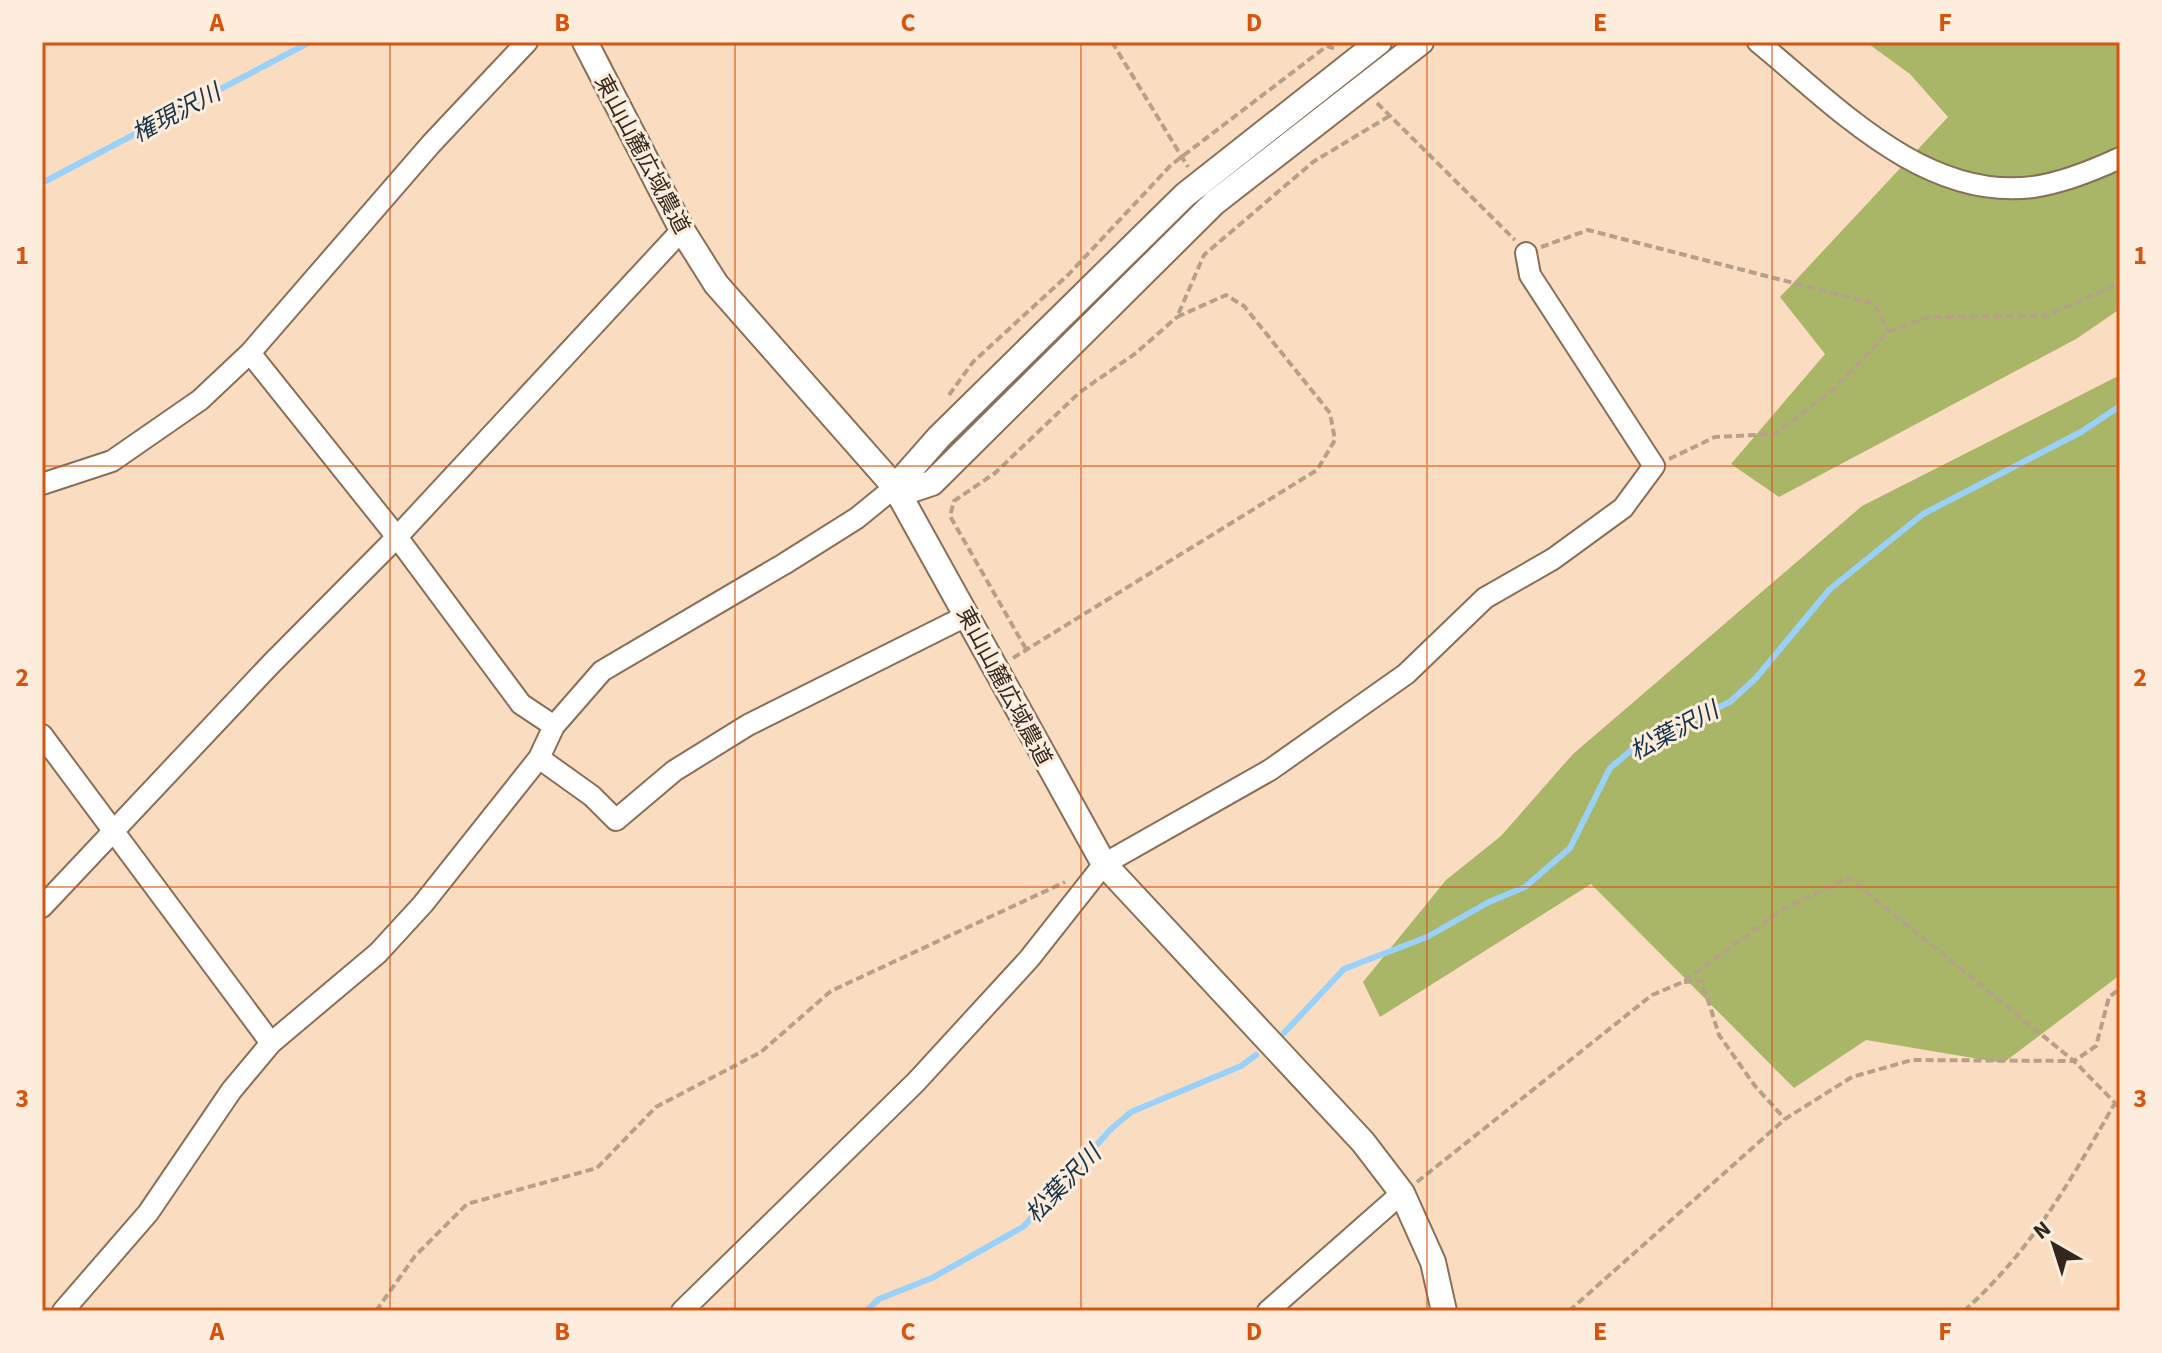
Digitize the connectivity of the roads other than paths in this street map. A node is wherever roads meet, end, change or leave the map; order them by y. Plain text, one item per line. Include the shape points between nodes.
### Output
1 (527, 42) edge
2 (585, 42) edge
3 (1379, 42) edge
4 (1421, 42) edge
5 (1758, 42) edge
6 (2120, 158) edge
7 (682, 230) junction
8 (1526, 253) road end
9 (250, 353) junction
10 (42, 484) edge
11 (897, 490) junction
12 (397, 537) junction
13 (966, 616) junction
14 (554, 726) junction
15 (42, 735) edge
16 (539, 758) junction
17 (114, 832) junction
18 (1104, 864) junction
19 (42, 907) edge
20 (271, 1043) junction
21 (1402, 1193) junction
22 (63, 1311) edge
23 (682, 1311) edge
24 (1268, 1311) edge
25 (1444, 1311) edge

1 - 9 street
2 - 7 street, 東山山麓広域農道
3 - 11 street via 1198,184 950,426
4 - 11 street via 1214,203 932,483
5 - 6 street via 1915,164 1976,184 2032,187
7 - 11 street, 東山山麓広域農道 via 734,307
7 - 12 street
8 - 18 street via 1530,275 1654,466 1623,508 1553,559 1485,598 1406,674 1270,770
9 - 10 street via 200,400 112,461
9 - 12 street
11 - 13 street, 東山山麓広域農道
11 - 14 street via 602,671
12 - 14 street via 521,704
12 - 17 street
13 - 16 street via 748,725 674,771 616,820
13 - 18 street, 東山山麓広域農道
14 - 16 street
15 - 17 street
16 - 20 street via 378,953
17 - 19 street
17 - 20 street
18 - 21 street, 東山山麓広域農道 via 1363,1142
18 - 23 street via 1029,959 916,1082
20 - 22 street via 231,1091 148,1213
21 - 24 street
21 - 25 street, 東山山麓広域農道 via 1433,1262

